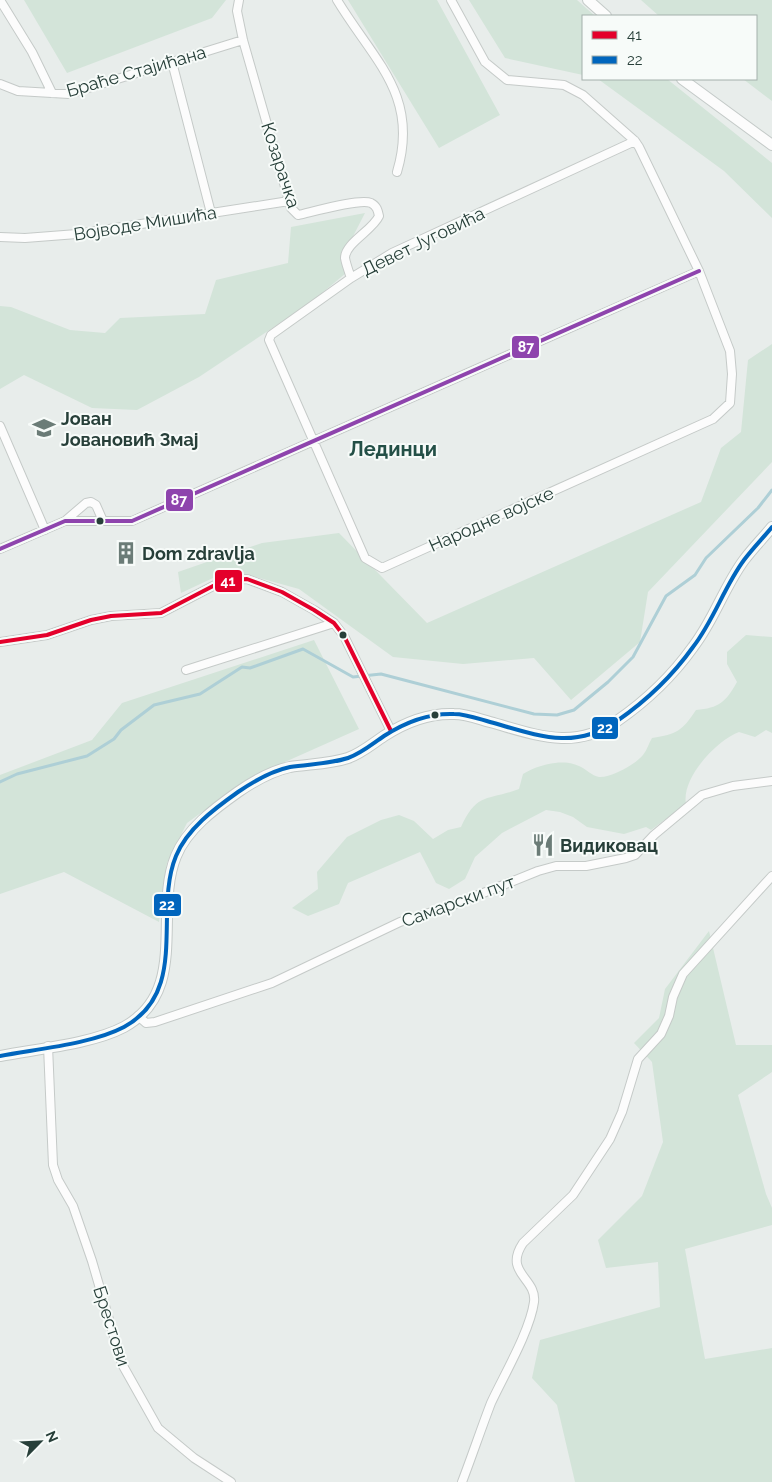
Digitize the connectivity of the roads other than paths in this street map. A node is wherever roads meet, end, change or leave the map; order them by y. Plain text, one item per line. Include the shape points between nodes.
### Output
1 (0, 0) edge
2 (239, 0) edge
3 (337, 0) edge
4 (451, 0) edge
5 (588, 0) edge
6 (605, 15) edge
7 (243, 40) junction
8 (172, 62) junction
9 (683, 80) edge
10 (0, 84) edge
11 (52, 93) junction
12 (634, 141) junction
13 (772, 145) edge
14 (397, 172) dead end
15 (289, 201) junction
16 (210, 213) junction
17 (0, 237) edge
18 (699, 271) junction
19 (351, 278) junction
20 (0, 426) edge
21 (314, 441) junction
22 (65, 521) junction
23 (103, 521) junction
24 (772, 528) edge
25 (45, 530) junction
26 (0, 549) edge
27 (334, 623) junction
28 (0, 642) edge
29 (186, 670) dead end
30 (391, 731) junction
31 (772, 781) edge
32 (772, 876) edge
33 (138, 1016) junction
34 (48, 1046) junction
35 (0, 1056) edge
36 (226, 1481) edge
37 (462, 1482) edge

1 - 11 street via 32,52
2 - 7 street, Козарачка via 237,11
3 - 14 street via 392,82 403,118 404,138
4 - 12 street via 485,62 507,80 564,86 583,95
5 - 6 street
7 - 8 street, Браће Стајићана
7 - 15 street, Козарачка
8 - 11 street, Браће Стајићана via 69,94
8 - 16 street
9 - 13 street
10 - 11 street, Браће Стајићана via 18,91
12 - 18 street via 643,153
12 - 19 street, Девет Југовића via 392,253
15 - 16 street, Војводе Мишића
15 - 19 street, Козарачка via 298,215 358,202 370,202 376,207 380,216 376,224 348,249 345,257
16 - 17 street, Војводе Мишића via 77,234
18 - 21 street
18 - 21 street, Народне војске via 730,351 730,403 713,419 382,568 365,558
19 - 21 street, Девет Југовића via 271,335 270,340
20 - 25 street
21 - 23 street via 132,521
22 - 23 street
22 - 23 street via 91,502 96,505
22 - 25 street
24 - 30 street via 744,560 690,651 660,684 615,722 570,740 454,714 416,719
25 - 26 street
27 - 28 street via 290,596 247,579 215,585 161,613 111,616 47,635
27 - 29 street
27 - 30 street via 358,662 368,689
30 - 33 street via 362,752 345,759 270,773 238,792 201,822 176,856 168,893 164,970 155,996
31 - 33 street, Самарски пут via 733,786 702,795 654,835 636,855 586,866 556,866 538,871 400,922 272,984 155,1022 146,1022
32 - 37 street via 683,974 661,1034 638,1059 610,1139 573,1195 522,1243 516,1261 533,1293 534,1302
33 - 34 street via 122,1028 101,1035
34 - 35 street
34 - 36 street, Брестови via 53,1165 67,1192 92,1261 122,1364 158,1428

